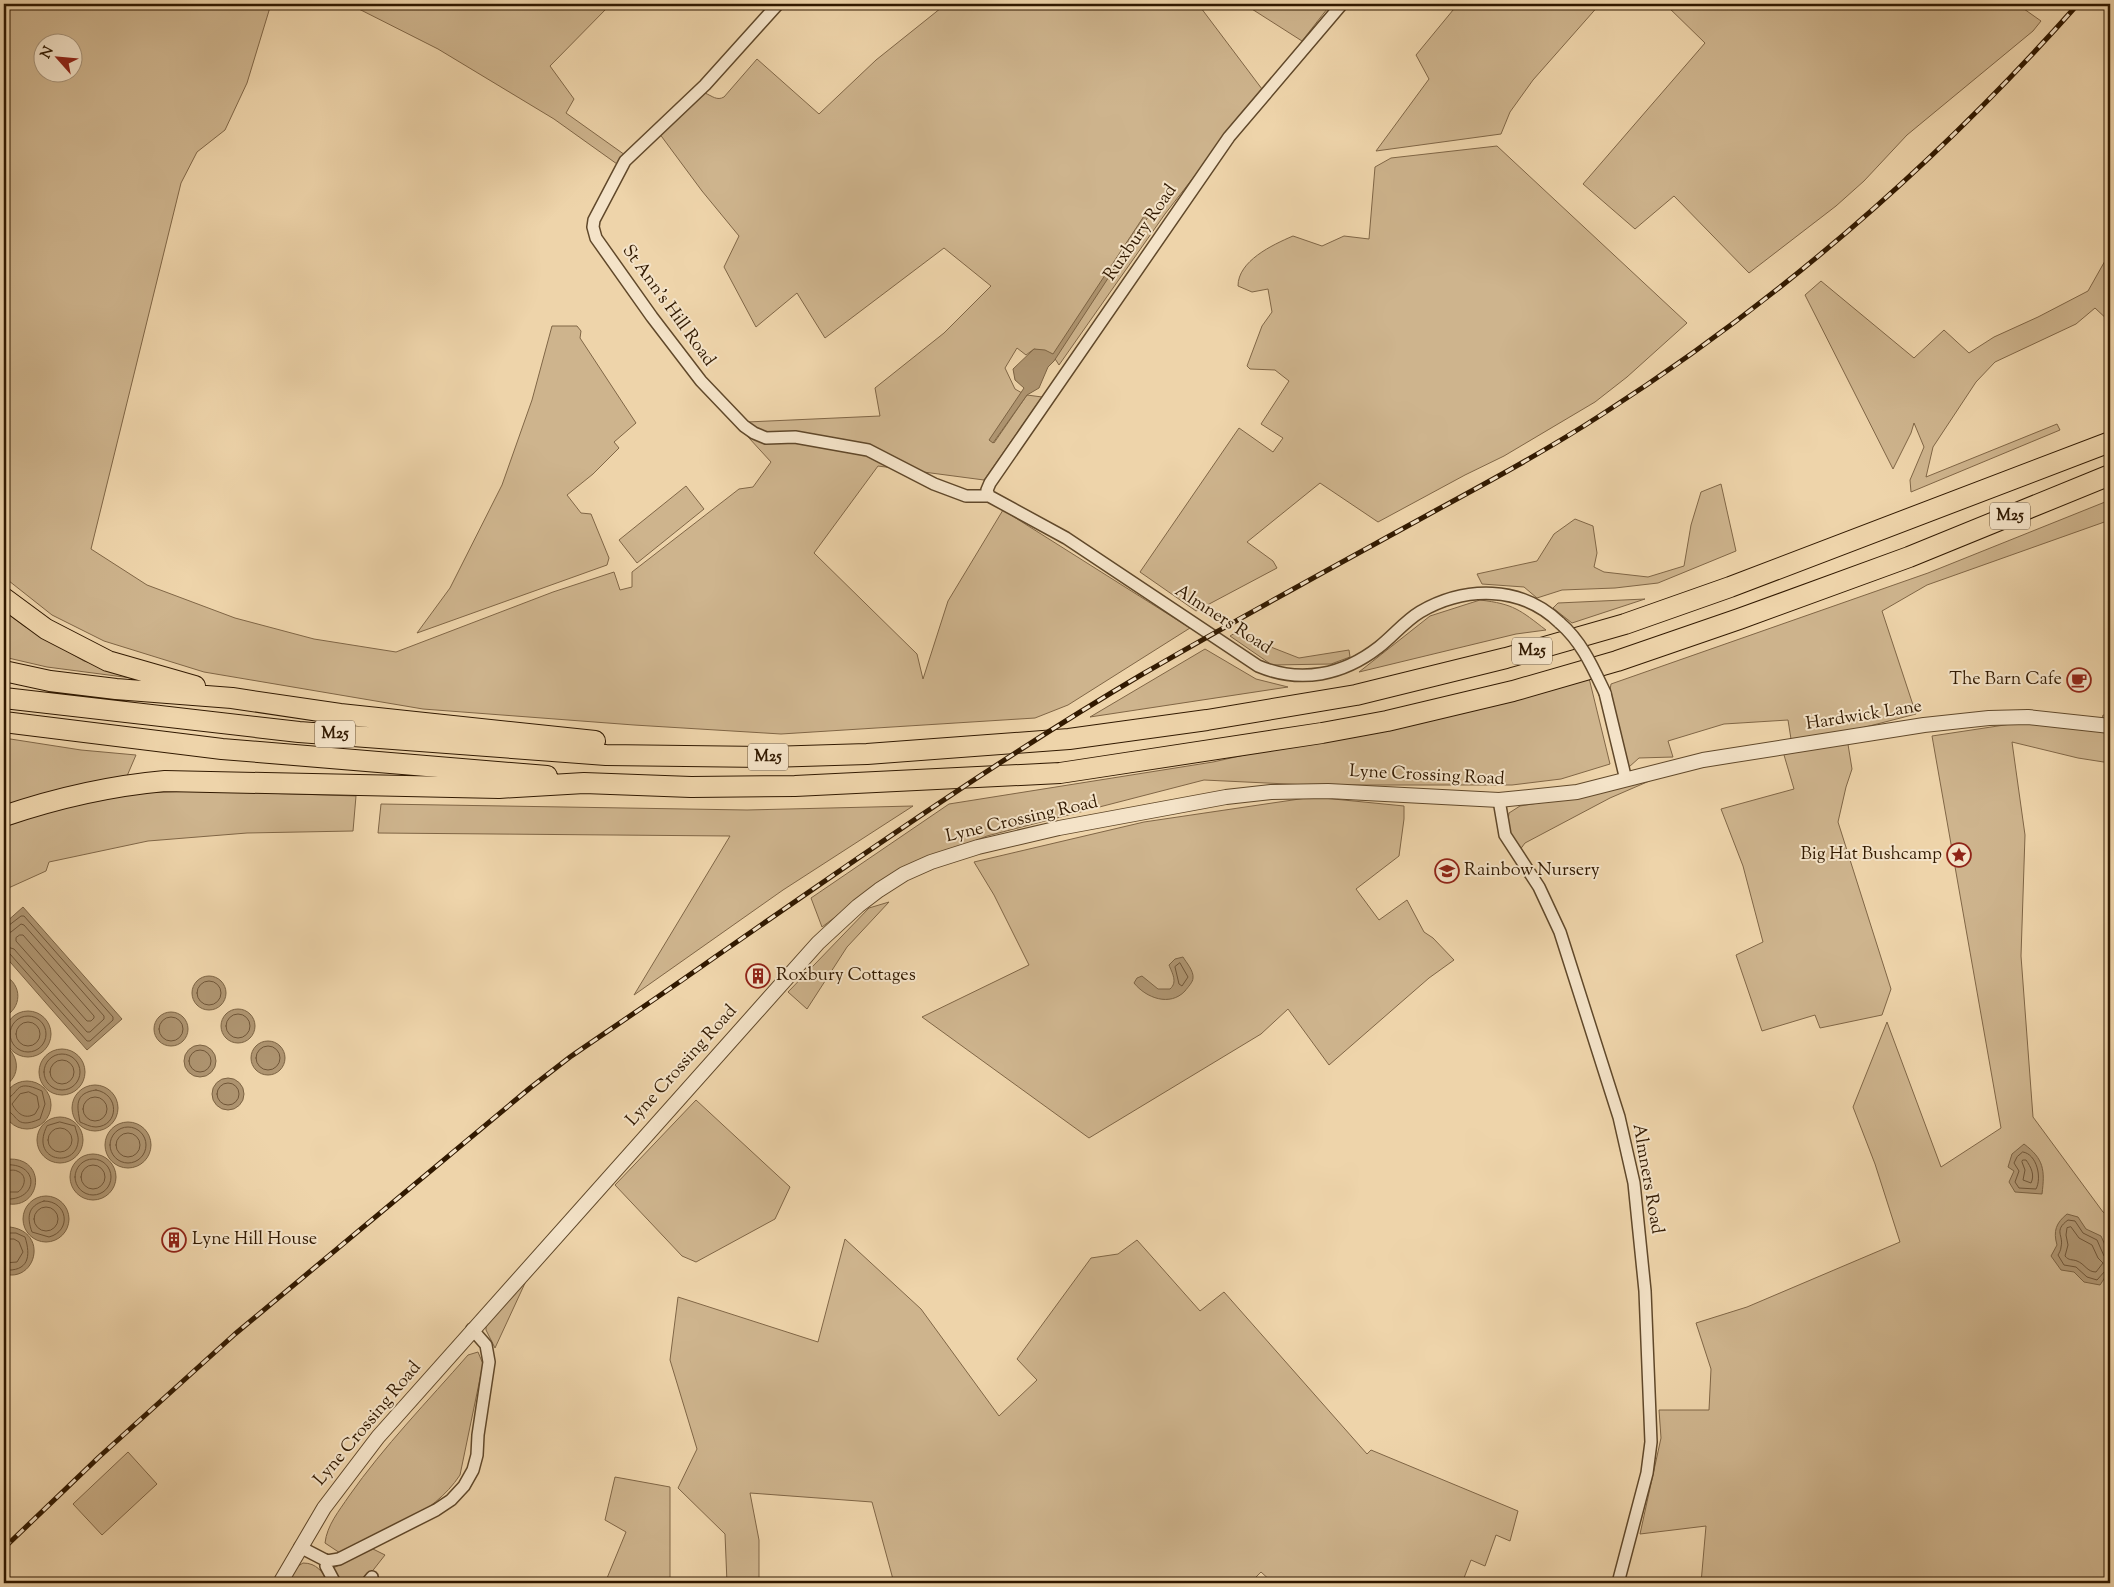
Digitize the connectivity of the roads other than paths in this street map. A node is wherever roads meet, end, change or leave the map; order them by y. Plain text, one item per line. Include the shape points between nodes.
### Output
1 (778, 4) edge
2 (1342, 4) edge
3 (2110, 442) edge
4 (2110, 475) edge
5 (989, 496) junction
6 (4, 598) edge
7 (4, 671) edge
8 (4, 698) edge
9 (232, 698) junction
10 (4, 722) edge
11 (2110, 726) edge
12 (668, 755) junction
13 (1626, 780) junction
14 (584, 783) junction
15 (1499, 800) junction
16 (4, 816) edge
17 (472, 1329) junction
18 (300, 1547) junction
19 (327, 1561) junction
20 (280, 1583) edge
21 (335, 1583) edge
22 (1618, 1583) edge

1 - 5 street, St Ann's Hill Road via 705,85 625,160 594,220 596,238 701,381 749,430 766,438 795,437 868,450 934,484 966,496
2 - 5 street, Ruxbury Road via 1229,137 990,483
3 - 12 highway, M25 via 1625,624 1506,658 1356,695 1069,739 867,754 768,757
4 - 14 highway, M25 via 1909,557 1617,661 1514,691 1387,721 1060,773 795,786
5 - 13 street, Almners Road, bridge via 1066,538 1258,666 1276,674 1323,674 1351,665 1419,613 1449,598 1483,592 1520,598 1542,608 1570,632 1586,652 1605,693
6 - 9 highway via 46,629 108,661
7 - 9 highway via 116,690
8 - 12 highway, M25 via 299,732 606,755
9 - 12 highway via 340,714 606,742
10 - 14 highway, M25 via 222,749 543,775
11 - 13 street, Hardwick Lane via 2028,717 1989,718 1703,760
13 - 15 street, Lyne Crossing Road via 1577,792
14 - 16 highway via 499,788 165,781 80,793
15 - 17 street, Lyne Crossing Road via 1328,790 1226,797 1059,828 978,847 904,874 858,906 818,943
15 - 22 street, Almners Road via 1504,835 1539,887 1560,932 1620,1118 1634,1183 1645,1290 1651,1442 1647,1473
17 - 18 street, Lyne Crossing Road via 353,1466
17 - 19 street via 486,1345 489,1362 477,1455 464,1486 436,1510 344,1557
18 - 19 street
18 - 20 street, Lyne Crossing Road
19 - 21 street via 326,1566

